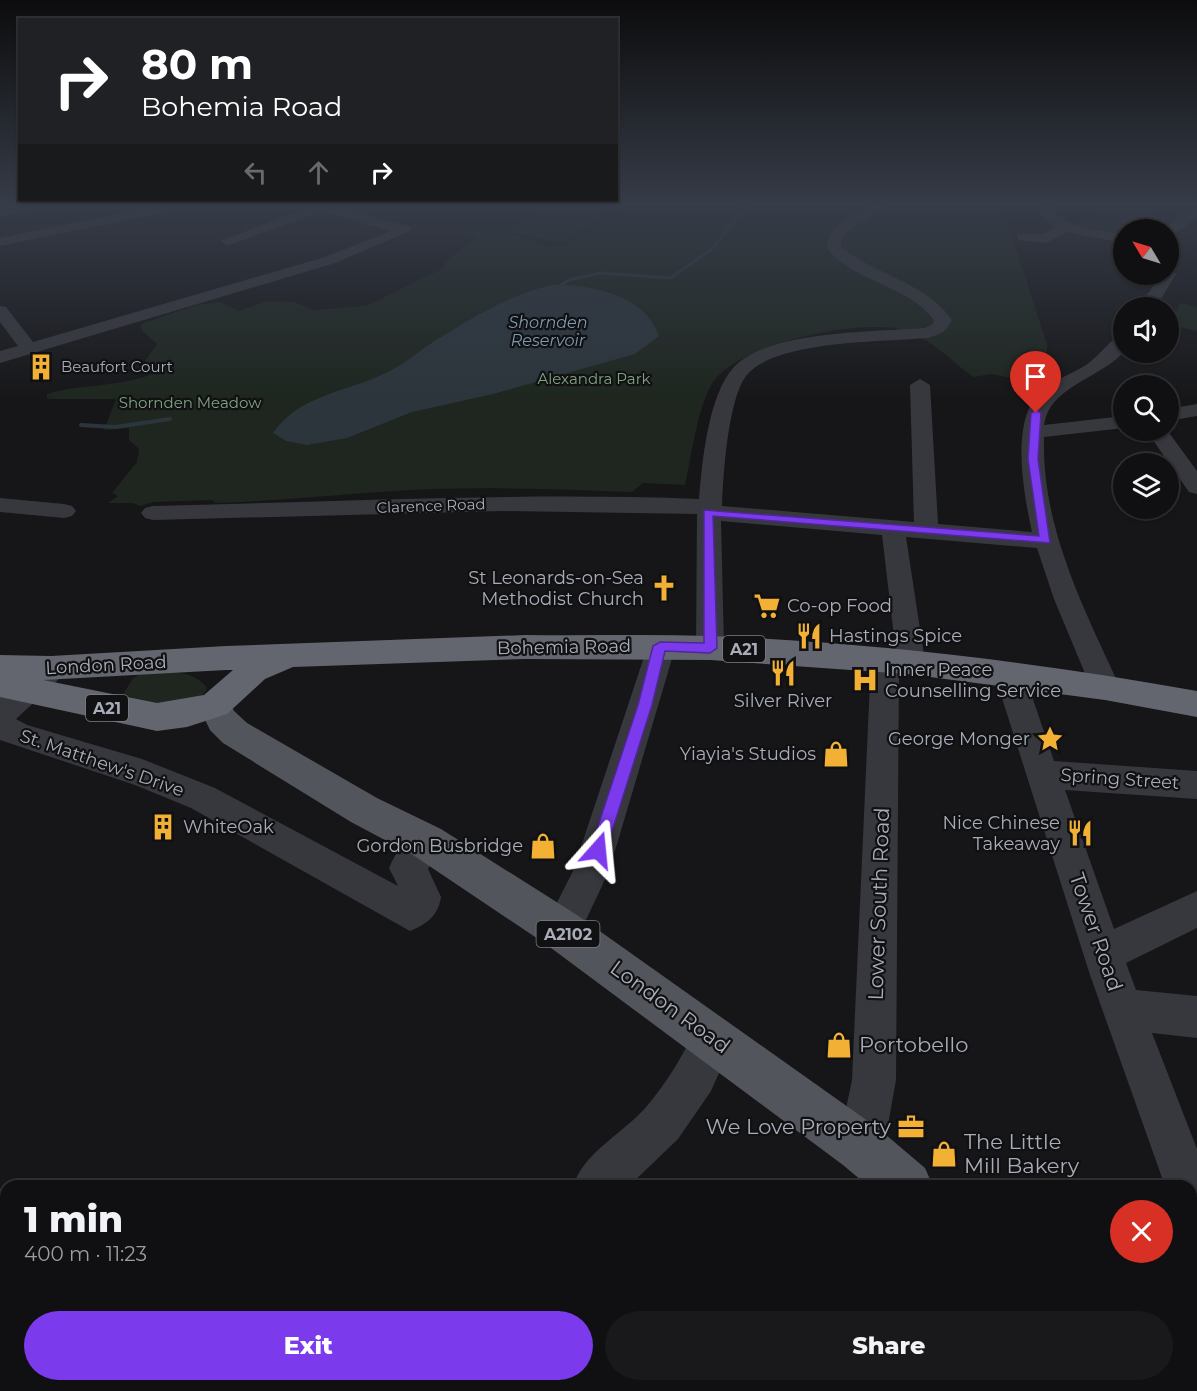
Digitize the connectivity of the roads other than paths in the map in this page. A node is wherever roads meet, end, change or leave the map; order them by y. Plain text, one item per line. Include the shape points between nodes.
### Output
1 (293, 271) edge
2 (868, 271) edge
3 (0, 311) edge
4 (30, 349) junction
5 (1113, 351) edge
6 (0, 357) edge
7 (920, 385) dead end
8 (1197, 410) edge
9 (1179, 413) edge
10 (1113, 424) edge
11 (1034, 431) junction
12 (1164, 441) edge
13 (1197, 487) edge
14 (0, 505) edge
15 (708, 509) junction
16 (64, 511) dead end
17 (153, 513) dead end
18 (893, 529) junction
19 (926, 531) junction
20 (1046, 541) junction
21 (660, 646) junction
22 (710, 648) junction
23 (288, 657) junction
24 (898, 661) junction
25 (181, 662) junction
26 (0, 667) edge
27 (1010, 676) junction
28 (27, 681) edge
29 (1105, 687) junction
30 (1197, 704) edge
31 (215, 705) junction
32 (0, 715) edge
33 (0, 725) edge
34 (1044, 774) junction
35 (1197, 785) edge
36 (427, 842) junction
37 (1197, 909) edge
38 (562, 930) junction
39 (1103, 954) junction
40 (1122, 1009) junction
41 (1197, 1017) edge
42 (713, 1038) junction
43 (861, 1147) junction
44 (602, 1180) edge
45 (900, 1180) edge
46 (1186, 1180) edge

1 - 4 street
2 - 15 street via 931,306 943,320 942,325 927,333 826,340 776,353 744,368 735,380 720,427
3 - 4 street
4 - 6 street
5 - 11 street via 1104,363 1040,403
7 - 19 street
8 - 9 street
10 - 11 street
11 - 20 street via 1035,484
12 - 13 street
14 - 16 street
15 - 17 street, Clarence Road via 515,503
15 - 18 street, Clarence Road
15 - 22 street
18 - 19 street, Clarence Road
18 - 24 street, Lower South Road
19 - 20 street, Clarence Road
20 - 29 street via 1061,587
21 - 22 highway, Bohemia Road / A21
21 - 23 highway, Bohemia Road / A21
21 - 38 street via 648,696 598,850 577,908
22 - 24 highway, Bohemia Road / A21
23 - 25 highway, Bohemia Road / A21
23 - 31 highway, Bohemia Road / A21 via 254,670
24 - 27 highway, Bohemia Road / A21
24 - 43 street, Lower South Road via 874,1080
25 - 28 highway, London Road / A21
25 - 31 highway, London Road / A21 via 212,674 218,682
26 - 28 highway, London Road / A21
27 - 29 highway, Bohemia Road / A21
27 - 34 street, Tower Road
28 - 31 highway, London Road / A21 via 157,717
28 - 32 street
29 - 30 highway, Bohemia Road / A21
31 - 36 main road, London Road / A2102 via 222,720 235,733 364,810
33 - 36 street, St. Matthew's Drive via 18,735 142,773 203,798 403,911 420,908 423,901 407,868
34 - 35 street, Spring Street
34 - 39 street, Tower Road
36 - 38 main road, London Road / A2102
37 - 39 street
38 - 42 main road, London Road / A2102
39 - 40 street, Tower Road
40 - 41 street
40 - 46 street, Tower Road
42 - 43 main road, London Road / A2102
42 - 44 street via 696,1076 662,1123
43 - 45 main road, London Road / A2102

